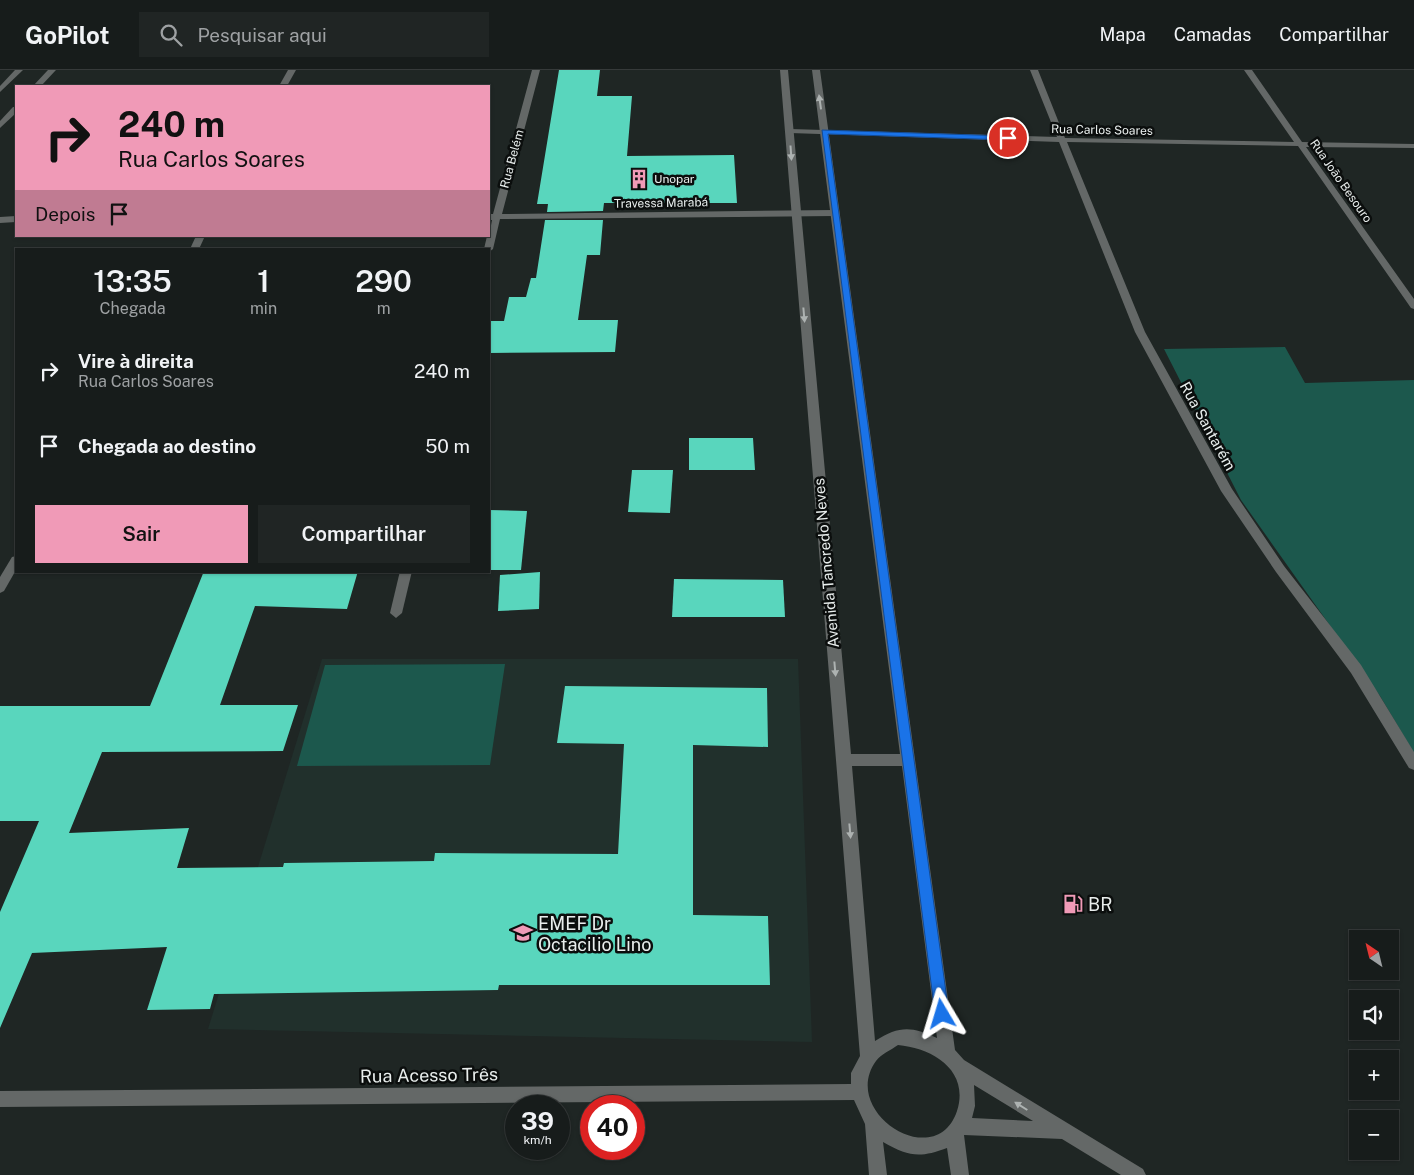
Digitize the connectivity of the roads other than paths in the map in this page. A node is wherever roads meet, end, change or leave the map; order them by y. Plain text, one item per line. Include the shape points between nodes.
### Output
1 (19, 70) edge
2 (52, 70) edge
3 (292, 70) edge
4 (536, 70) edge
5 (784, 70) edge
6 (816, 70) edge
7 (1034, 70) edge
8 (1248, 70) edge
9 (38, 85) edge
10 (284, 85) edge
11 (0, 90) edge
12 (15, 110) edge
13 (0, 126) edge
14 (790, 131) junction
15 (824, 131) junction
16 (1062, 140) junction
17 (1300, 145) junction
18 (1414, 146) edge
19 (834, 213) junction
20 (794, 214) junction
21 (493, 217) edge
22 (15, 219) edge
23 (0, 220) edge
24 (490, 236) edge
25 (1414, 306) edge
26 (15, 562) edge
27 (406, 573) edge
28 (0, 588) edge
29 (396, 613) dead end
30 (844, 760) junction
31 (909, 760) junction
32 (1414, 764) edge
33 (947, 1052) junction
34 (868, 1055) junction
35 (960, 1067) junction
36 (858, 1092) junction
37 (0, 1099) edge
38 (873, 1125) junction
39 (957, 1130) junction
40 (1062, 1132) junction
41 (878, 1175) edge
42 (960, 1175) edge
43 (1137, 1175) edge

1 - 11 street
2 - 9 street
3 - 10 street
4 - 21 street, Rua Belém
5 - 14 street, Avenida Tancredo Neves
15 -> 6 street
7 - 16 street, Rua Santarém
8 - 17 street, Rua João Besouro
12 - 13 street
14 - 15 street, Rua Carlos Soares
14 -> 20 street, Avenida Tancredo Neves
15 - 16 street, Rua Carlos Soares
15 - 19 street
16 - 17 street, Rua Carlos Soares
16 - 32 street, Rua Santarém via 1140,332 1227,491 1280,569 1356,669
17 - 18 street, Rua Carlos Soares
17 - 25 street, Rua João Besouro
19 - 20 street, Travessa Marabá
19 - 31 street
20 - 21 street, Travessa Marabá
20 -> 30 street, Avenida Tancredo Neves
21 - 24 street, Rua Belém
22 - 23 street
26 - 28 street
27 - 29 street
30 - 31 street
30 -> 34 street, Avenida Tancredo Neves
31 - 33 street
33 - 34 street via 914,1036 896,1037 880,1044
33 - 35 street
34 - 36 street via 862,1067
35 - 39 street via 968,1097 966,1112
40 -> 35 street
36 - 37 street, Rua Acesso Três
36 - 38 street
38 - 39 street via 887,1138 904,1146 923,1149 940,1144
38 - 41 street
39 - 40 street
39 - 42 street
40 - 43 street

